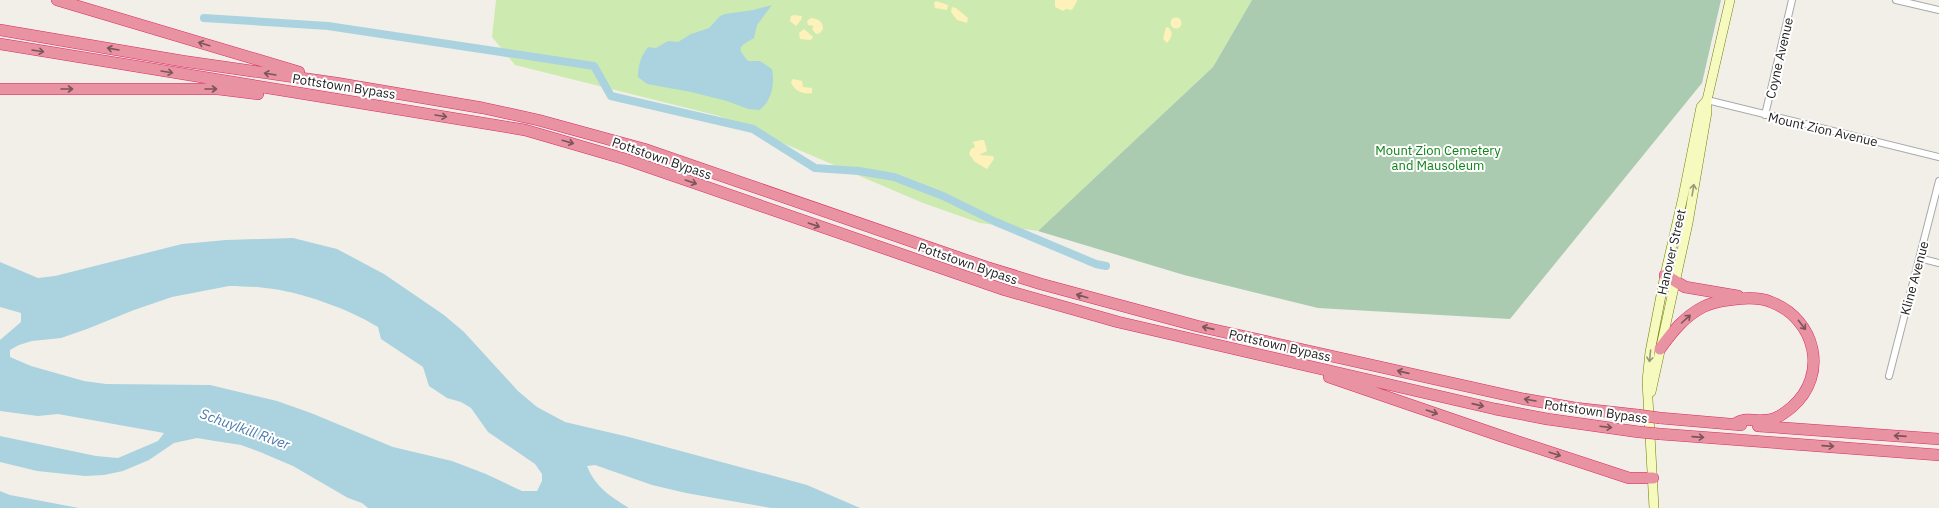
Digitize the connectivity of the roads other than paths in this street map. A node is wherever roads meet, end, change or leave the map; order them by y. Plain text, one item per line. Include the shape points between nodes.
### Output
1 (57, 0) edge
2 (1730, 0) edge
3 (1792, 0) edge
4 (1896, 0) edge
5 (1939, 10) edge
6 (0, 30) edge
7 (0, 44) edge
8 (336, 83) junction
9 (0, 90) edge
10 (1707, 100) junction
11 (402, 110) junction
12 (1765, 116) junction
13 (1939, 157) edge
14 (1939, 181) edge
15 (1919, 258) junction
16 (1939, 263) edge
17 (1665, 275) junction
18 (1675, 281) junction
19 (1766, 300) junction
20 (1660, 349) junction
21 (1303, 365) junction
22 (1889, 376) dead end
23 (1648, 406) junction
24 (1734, 424) junction
25 (1939, 439) edge
26 (1939, 455) edge
27 (1653, 478) junction
28 (1654, 508) edge

8 -> 1 highway
2 - 10 main road, Hanover Street
3 - 12 street, Coyne Avenue
4 - 5 street
8 -> 6 highway, Pottstown Bypass
7 -> 11 highway, Pottstown Bypass
24 -> 8 highway, Pottstown Bypass, bridge via 1575,408 1524,399 1197,326 986,267 698,167 595,135 483,108
9 -> 11 highway via 218,89
10 - 12 street, Mount Zion Avenue
10 - 17 main road, Hanover Street via 1701,107
18 -> 10 main road, Hanover Street via 1688,223
11 -> 21 highway, Pottstown Bypass via 532,132 625,159 1005,290 1118,322
12 - 13 street, Mount Zion Avenue
14 - 15 street, Kline Avenue
15 - 16 street
15 - 22 street, Kline Avenue
17 - 18 highway
17 -> 23 main road, Hanover Street via 1650,352
18 - 19 highway via 1685,286
18 - 20 main road, Hanover Street
20 -> 19 highway via 1685,319 1709,304 1739,299
19 -> 24 highway via 1790,312 1805,328 1813,346 1814,372 1800,400 1781,416 1765,421 1743,419
20 - 23 main road, Hanover Street
21 -> 26 highway, Pottstown Bypass, bridge via 1547,419 1660,434
21 -> 27 highway via 1316,372 1630,478
23 - 27 main road, Hanover Street
25 -> 24 highway, Pottstown Bypass
27 - 28 main road, Hanover Street

